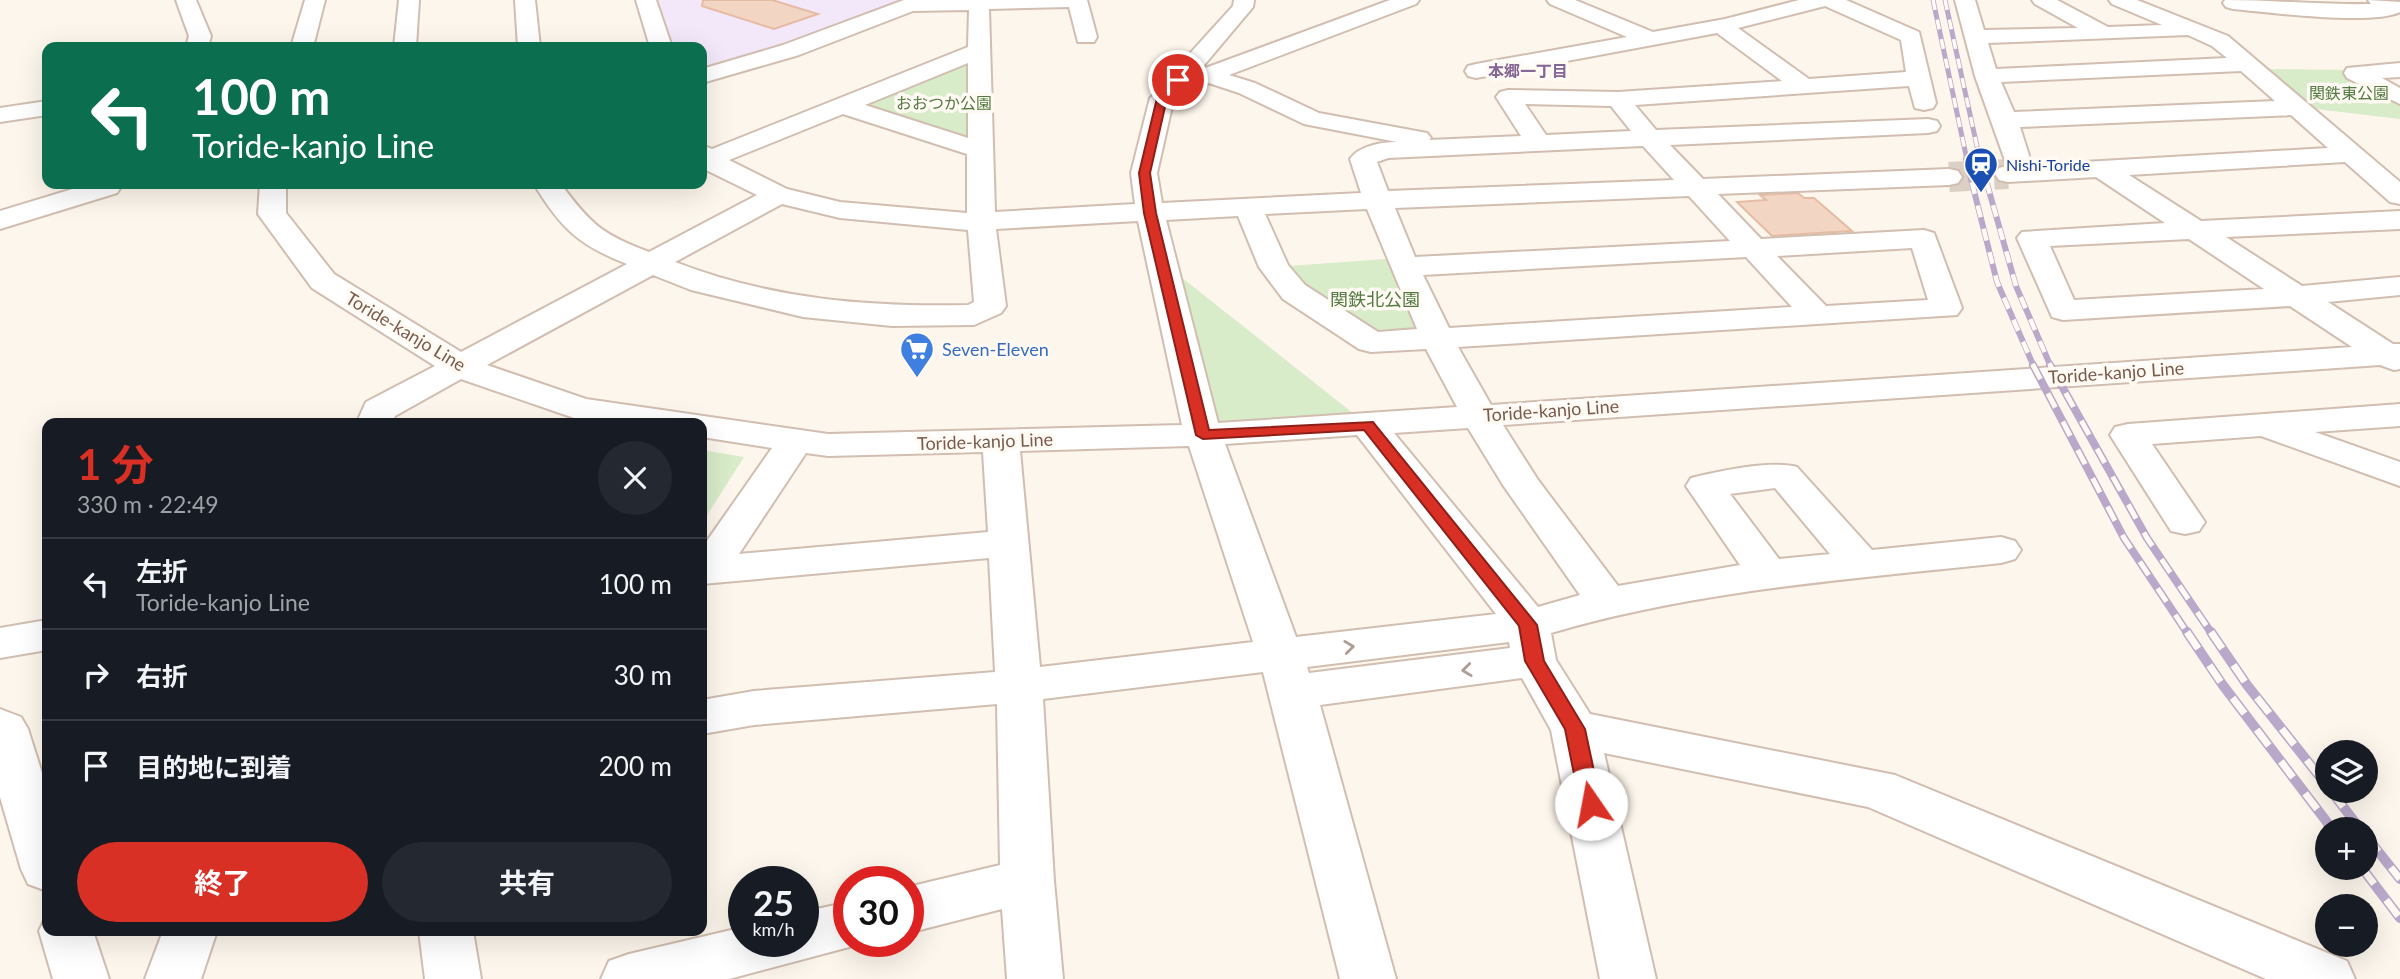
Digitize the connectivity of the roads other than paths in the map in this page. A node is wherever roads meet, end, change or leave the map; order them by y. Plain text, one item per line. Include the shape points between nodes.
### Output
1 (186, 0) edge
2 (316, 0) edge
3 (409, 0) edge
4 (525, 0) edge
5 (646, 0) edge
6 (1244, 0) edge
7 (1409, 0) edge
8 (1557, 0) edge
9 (1823, 0) edge
10 (1829, 0) edge
11 (1965, 0) edge
12 (2042, 0) edge
13 (2119, 0) edge
14 (2395, 0) edge
15 (1077, 1) edge
16 (916, 2) edge
17 (2233, 3) dead end
18 (2400, 3) edge
19 (979, 5) junction
20 (2373, 5) edge
21 (1721, 26) junction
22 (2196, 31) junction
23 (2400, 32) edge
24 (2104, 33) junction
25 (1086, 37) dead end
26 (1976, 37) junction
27 (1651, 39) junction
28 (198, 42) edge
29 (303, 42) edge
30 (405, 42) edge
31 (529, 42) edge
32 (659, 42) edge
33 (980, 50) junction
34 (2249, 64) junction
35 (2400, 70) edge
36 (1476, 71) dead end
37 (707, 75) edge
38 (1207, 75) junction
39 (1987, 76) junction
40 (1920, 78) junction
41 (1804, 86) junction
42 (1162, 98) junction
43 (1618, 99) junction
44 (843, 106) junction
45 (2299, 107) junction
46 (2398, 108) edge
47 (42, 109) edge
48 (0, 115) edge
49 (2005, 120) junction
50 (1928, 126) junction
51 (1650, 139) junction
52 (1539, 144) junction
53 (1472, 148) junction
54 (980, 149) junction
55 (2353, 154) junction
56 (707, 155) edge
57 (707, 158) edge
58 (2102, 169) junction
59 (1949, 177) tunnel mouth
60 (1920, 178) junction
61 (1695, 188) junction
62 (101, 189) edge
63 (274, 189) edge
64 (551, 189) edge
65 (778, 195) junction
66 (2400, 196) edge
67 (1377, 200) junction
68 (1250, 209) junction
69 (1150, 213) junction
70 (2400, 220) edge
71 (3, 221) edge
72 (981, 222) junction
73 (2193, 230) junction
74 (1752, 248) junction
75 (649, 264) junction
76 (1405, 267) junction
77 (2400, 286) edge
78 (2298, 296) junction
79 (1818, 316) junction
80 (1438, 338) junction
81 (2395, 358) edge
82 (461, 368) junction
83 (1478, 414) junction
84 (2400, 415) edge
85 (376, 418) edge
86 (641, 418) edge
87 (1368, 425) junction
88 (2260, 425) junction
89 (707, 427) edge
90 (1203, 435) junction
91 (796, 440) junction
92 (1001, 440) junction
93 (2400, 475) edge
94 (2185, 522) dead end
95 (1009, 543) junction
96 (2001, 550) dead end
97 (1861, 565) junction
98 (707, 567) edge
99 (707, 571) edge
100 (1768, 574) junction
101 (1607, 602) junction
102 (42, 636) edge
103 (0, 643) edge
104 (1531, 643) junction
105 (1287, 674) junction
106 (1019, 686) junction
107 (707, 717) edge
108 (0, 727) edge
109 (1575, 729) junction
110 (42, 853) edge
111 (1027, 881) junction
112 (924, 906) edge
113 (68, 936) edge
114 (188, 936) edge
115 (447, 936) edge
116 (728, 955) edge
117 (81, 979) edge
118 (173, 979) edge
119 (453, 979) edge
120 (629, 979) edge
121 (1035, 979) edge
122 (1368, 979) edge
123 (1628, 979) edge
124 (2327, 979) edge

1 - 28 street
2 - 29 street
3 - 30 street
4 - 31 street
5 - 32 street
6 - 42 street via 1243,7
7 - 38 street
8 - 27 street
9 - 21 street
10 - 40 street via 1911,37
11 - 26 street
12 - 24 street
13 - 22 street
14 - 18 street
15 - 19 street
15 - 25 street
16 - 19 street
16 - 37 street via 791,50
17 - 20 street via 2325,11
19 - 33 street
20 - 23 street
21 - 27 street
21 - 41 street
22 - 24 street
22 - 34 street via 2220,41
24 - 26 street
26 - 39 street
27 - 36 street
33 - 44 street
33 - 54 street
34 - 39 street
34 - 45 street
35 - 46 street via 2355,73
38 - 42 street
38 - 53 street via 1313,119
39 - 49 street
40 - 41 street
40 - 50 street
41 - 43 street
42 - 69 street via 1144,173
43 - 51 street
43 - 52 street via 1508,97
44 - 54 street
44 - 56 street
45 - 49 street
45 - 55 street
47 - 48 street
49 - 58 street via 2015,174
50 - 51 street
50 - 60 street
51 - 52 street
51 - 61 street
52 - 53 street
53 - 67 street via 1384,150 1363,159
54 - 72 street
55 - 58 street
55 - 66 street
57 - 65 street
58 - 73 street
59 - 60 street
60 - 61 street
61 - 67 street
61 - 74 street
62 - 71 street
63 - 82 street, Toride-kanjo Line via 272,214 323,281
64 - 75 street via 576,225 611,248
65 - 72 street via 900,218
65 - 75 street
67 - 68 street
67 - 76 street
68 - 69 street
68 - 80 street via 1274,267 1294,292 1371,342
69 - 72 street
69 - 90 street
70 - 73 street
72 - 75 street via 990,306 974,315 892,316 803,307 702,283
73 - 78 street
73 - 78 street via 2032,238 2063,310
74 - 76 street
74 - 79 street
74 - 79 street via 1924,239 1946,308
75 - 82 street
76 - 80 street
77 - 78 street
78 - 81 street
79 - 80 street
80 - 83 street
81 - 83 street, Toride-kanjo Line
82 - 85 street via 379,410
82 - 86 street, Toride-kanjo Line via 580,409
83 - 87 street, Toride-kanjo Line
83 - 101 street
84 - 88 street
87 - 90 street, Toride-kanjo Line
87 - 104 street
88 - 93 street
88 - 94 street via 2129,435
89 - 91 street, Toride-kanjo Line
90 - 92 street, Toride-kanjo Line
90 - 105 street
91 - 92 street, Toride-kanjo Line via 828,445
91 - 98 street
92 - 95 street
95 - 99 street
95 - 106 street
96 - 97 street
97 - 100 street
97 - 100 street via 1784,475 1705,486
100 - 101 street
101 - 104 street
102 - 103 street
104 - 105 street
104 - 109 street
105 - 106 street via 1147,669
105 - 122 street
106 - 107 street via 754,708
106 - 111 street
108 - 110 street
109 - 123 street
109 - 124 street via 1877,789
111 - 112 street
111 - 121 street
113 - 117 street
114 - 118 street
115 - 119 street
116 - 120 street

